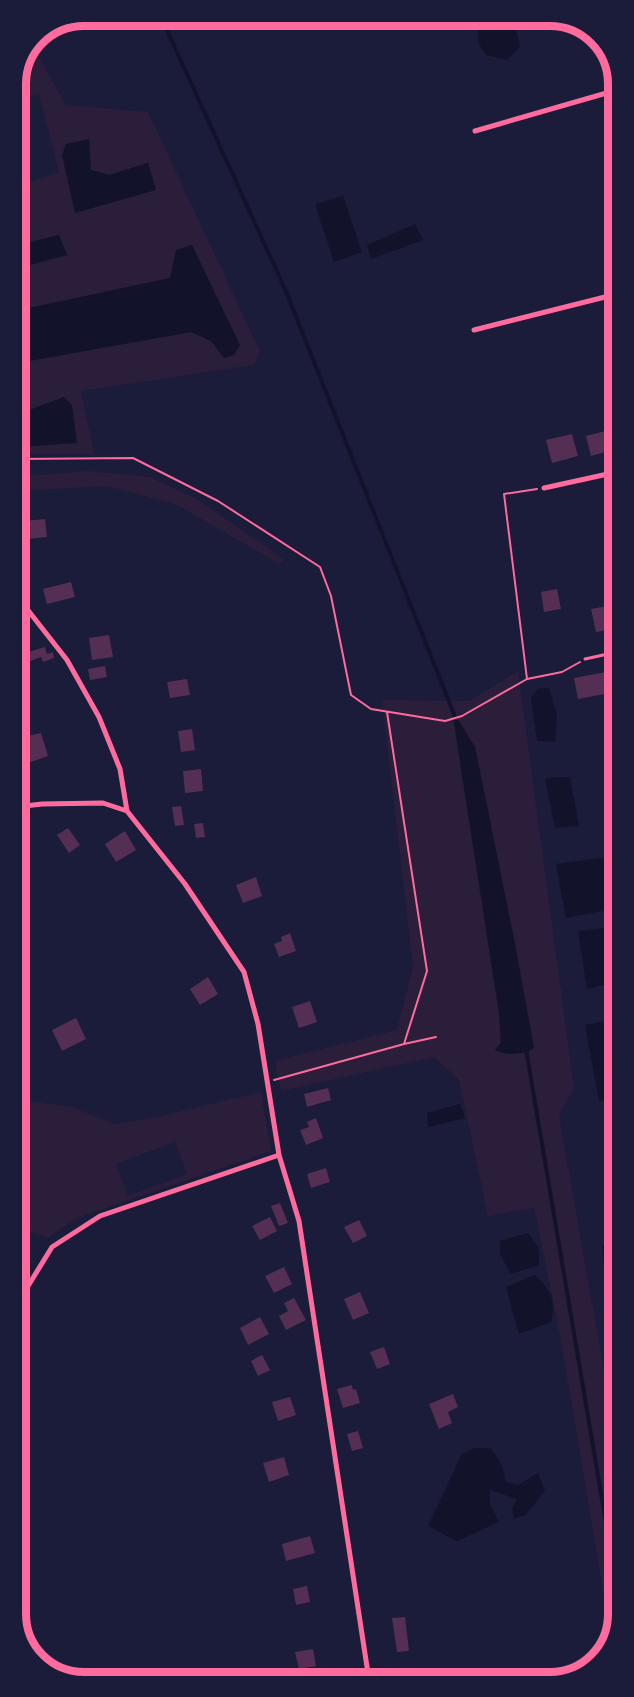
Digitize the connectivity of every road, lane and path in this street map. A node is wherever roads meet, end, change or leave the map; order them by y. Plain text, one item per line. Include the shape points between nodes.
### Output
1 (608, 93) edge
2 (475, 131) dead end
3 (608, 296) edge
4 (474, 330) dead end
5 (26, 459) edge
6 (608, 474) edge
7 (544, 488) joint
8 (26, 607) edge
9 (608, 654) edge
10 (585, 659) joint
11 (527, 679) junction
12 (387, 711) junction
13 (26, 806) edge
14 (127, 811) junction
15 (436, 1038) dead end
16 (404, 1044) junction
17 (268, 1081) junction
18 (279, 1155) junction
19 (26, 1290) edge
20 (368, 1672) edge

1 - 2 street
3 - 4 street
5 - 12 path via 133,458 218,501 320,567 331,596 351,695 371,709
6 - 7 street
7 - 11 path via 504,494
8 - 14 street via 67,660 99,717 120,769
9 - 10 lane
10 - 11 path via 562,672
11 - 12 path via 462,716 445,721
12 - 16 path via 428,971
13 - 14 street via 103,804
14 - 17 street via 185,884 244,972
15 - 16 path
16 - 17 path
17 - 18 street
18 - 19 street via 100,1216 52,1246
18 - 20 street via 299,1221

